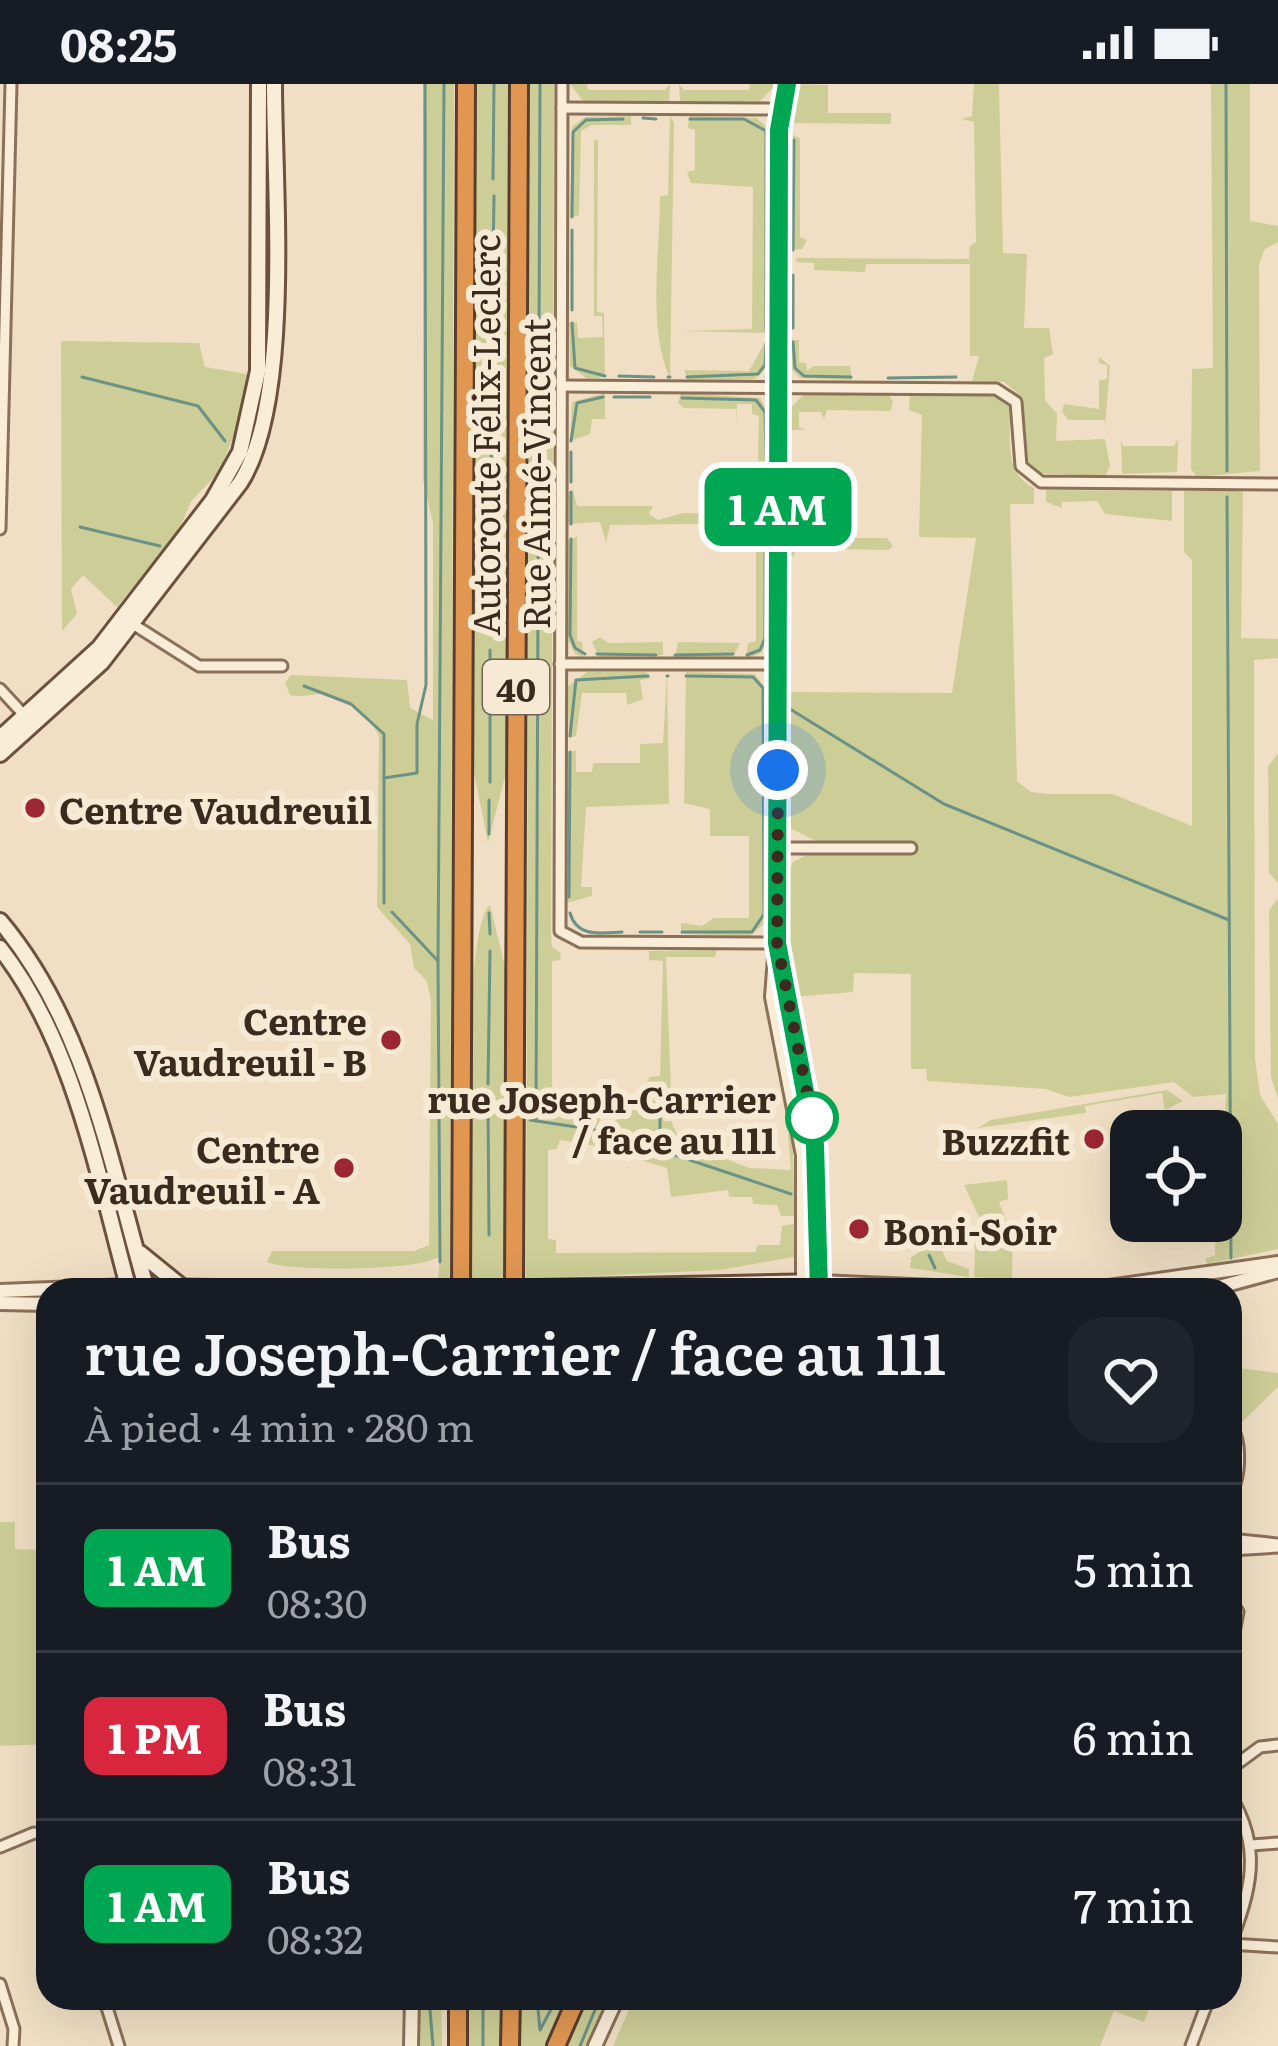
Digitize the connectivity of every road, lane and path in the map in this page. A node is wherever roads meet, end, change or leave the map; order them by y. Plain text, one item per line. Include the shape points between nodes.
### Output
1 (11, 84) edge
2 (260, 84) edge
3 (274, 84) edge
4 (466, 84) edge
5 (518, 84) edge
6 (562, 84) edge
7 (787, 84) edge
8 (562, 108) junction
9 (780, 109) junction
10 (2, 382) edge
11 (562, 386) junction
12 (779, 387) junction
13 (1278, 484) edge
14 (0, 529) edge
15 (128, 621) junction
16 (560, 664) junction
17 (778, 664) junction
18 (282, 666) dead end
19 (0, 689) edge
20 (29, 720) junction
21 (0, 738) edge
22 (0, 754) edge
23 (777, 848) junction
24 (911, 848) dead end
25 (0, 921) edge
26 (777, 943) junction
27 (0, 948) edge
28 (134, 1245) junction
29 (1278, 1267) edge
30 (126, 1278) edge
31 (143, 1278) edge
32 (172, 1278) edge
33 (462, 1278) edge
34 (514, 1278) edge
35 (802, 1278) edge
36 (819, 1278) edge
37 (1223, 1278) edge
38 (1242, 1279) edge
39 (36, 1291) edge
40 (0, 1292) edge
41 (0, 1303) edge
42 (36, 1304) edge
43 (1242, 1541) edge
44 (1278, 1546) edge
45 (1242, 1549) edge
46 (1278, 1745) edge
47 (1242, 1760) edge
48 (1242, 1822) edge
49 (36, 1833) edge
50 (1278, 1844) edge
51 (1252, 1845) junction
52 (0, 1846) edge
53 (1242, 1909) edge
54 (1242, 1945) edge
55 (1278, 1947) edge
56 (0, 1984) edge
57 (108, 2010) edge
58 (412, 2010) edge
59 (458, 2010) edge
60 (511, 2010) edge
61 (572, 2010) edge
62 (612, 2010) edge
63 (1204, 2010) edge
64 (13, 2046) edge
65 (119, 2046) edge
66 (411, 2046) edge
67 (458, 2046) edge
68 (510, 2046) edge
69 (556, 2046) edge
70 (595, 2046) edge
71 (1190, 2046) edge

1 - 10 street
2 - 15 main road via 254,408 218,493
3 - 15 main road via 272,386 263,435 240,483
4 - 33 highway, Autoroute Félix-Leclerc / 40
5 - 34 highway, Autoroute Félix-Leclerc / 40
6 - 8 street, Rue Aimé-Vincent
7 - 9 street
8 - 9 street
8 - 11 street, Rue Aimé-Vincent
9 - 12 street
10 - 14 street
11 - 12 street
11 - 16 street, Rue Aimé-Vincent
12 - 13 street via 1001,390 1018,406 1021,466 1041,482
12 - 17 street
15 - 18 street via 199,666
15 - 20 main road
16 - 17 street
16 - 26 street, Rue Aimé-Vincent via 562,935 581,942
17 - 23 street
19 - 20 street
20 - 21 main road
20 - 22 main road
23 - 24 street
23 - 26 street
25 - 28 main road via 68,1031
26 - 35 street via 772,997 803,1155
26 - 36 street via 814,1133
27 - 30 main road via 59,1058
28 - 31 main road
28 - 32 main road
29 - 37 street
29 - 38 street
39 - 40 street
41 - 42 street
43 - 44 street
44 - 45 street
46 - 47 street
48 - 51 street
49 - 52 street
50 - 51 street
51 - 53 street
54 - 55 street
56 - 64 street
57 - 65 street
58 - 66 street
59 - 67 highway
60 - 68 highway
61 - 69 highway
62 - 70 street
63 - 71 street

